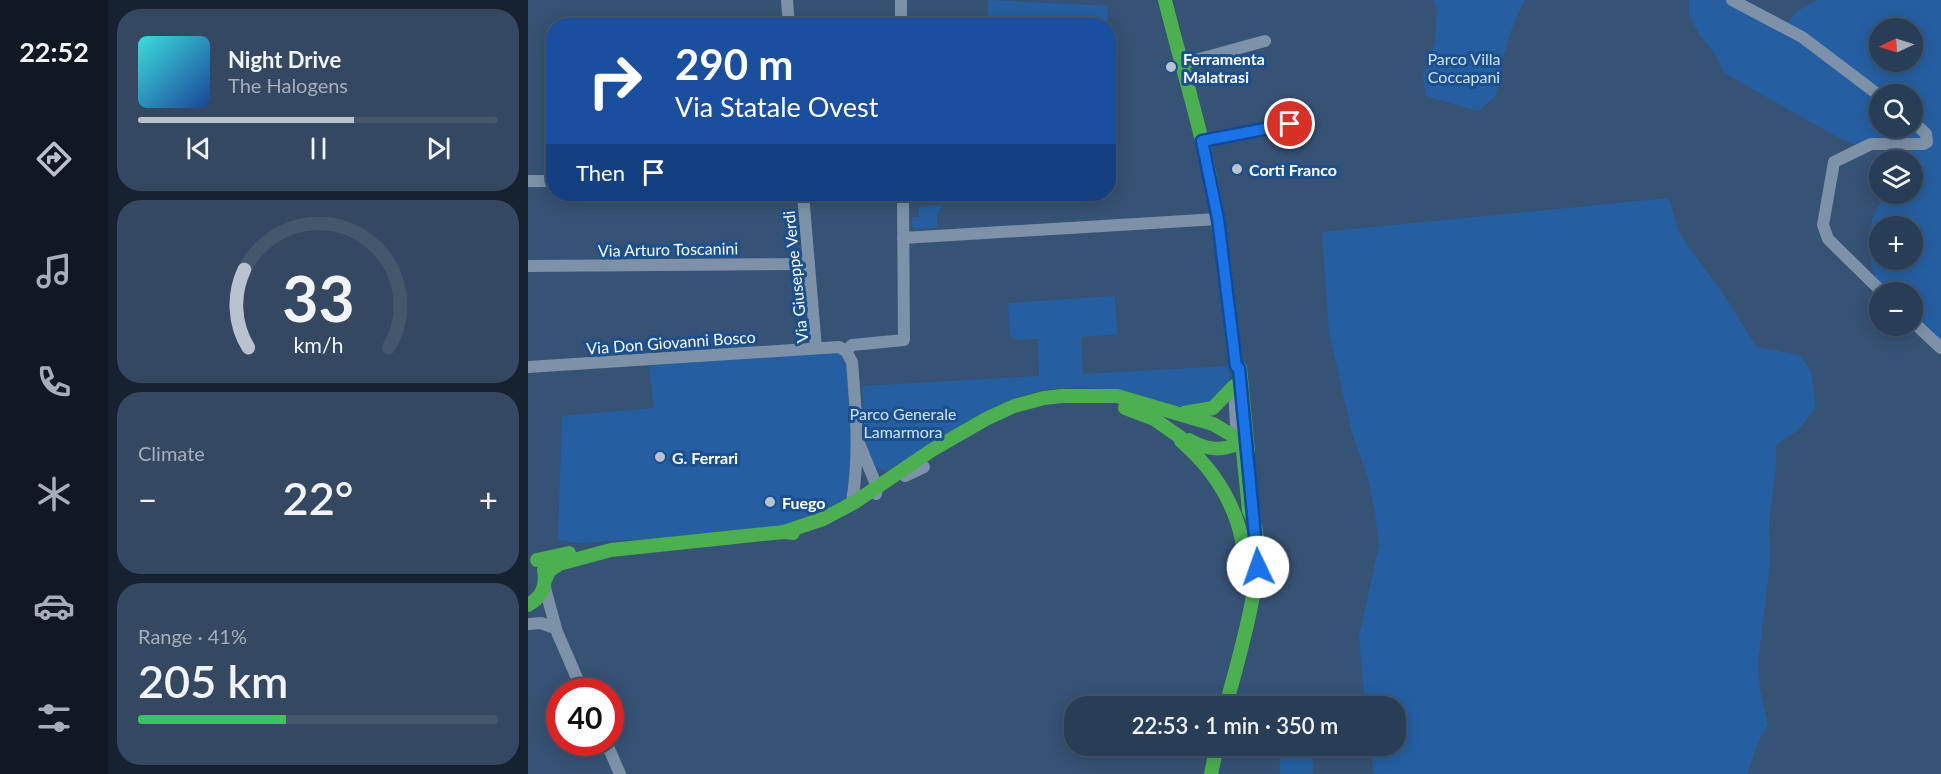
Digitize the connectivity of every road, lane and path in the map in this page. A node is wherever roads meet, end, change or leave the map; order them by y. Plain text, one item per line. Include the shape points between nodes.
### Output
1 (787, 0) edge
2 (901, 0) edge
3 (1157, 0) edge
4 (1165, 0) edge
5 (1732, 0) edge
6 (788, 18) edge
7 (901, 18) edge
8 (1168, 23) junction
9 (1265, 41) dead end
10 (1181, 64) junction
11 (1869, 88) edge
12 (1298, 123) dead end
13 (1923, 131) edge
14 (1202, 141) junction
15 (528, 181) edge
16 (546, 181) edge
17 (804, 201) edge
18 (903, 201) edge
19 (1218, 219) junction
20 (903, 238) junction
21 (809, 264) junction
22 (528, 267) edge
23 (1872, 282) edge
24 (1923, 331) edge
25 (816, 348) junction
26 (1941, 348) edge
27 (846, 351) junction
28 (1236, 366) junction
29 (528, 368) edge
30 (1234, 387) junction
31 (1106, 397) junction
32 (1181, 413) junction
33 (987, 419) junction
34 (1245, 421) junction
35 (1180, 437) junction
36 (858, 439) junction
37 (1239, 441) junction
38 (924, 467) junction
39 (857, 473) junction
40 (874, 491) junction
41 (852, 502) junction
42 (1254, 517) junction
43 (838, 523) junction
44 (784, 532) junction
45 (1245, 548) junction
46 (606, 550) junction
47 (532, 558) edge
48 (545, 583) junction
49 (530, 604) edge
50 (528, 624) edge
51 (555, 629) junction
52 (1236, 664) junction
53 (577, 678) edge
54 (1228, 696) edge
55 (612, 756) edge
56 (1215, 756) edge
57 (620, 774) edge
58 (1211, 774) edge

1 - 6 street
2 - 7 street
3 - 8 street
4 - 8 street
5 - 11 street via 1802,37
8 - 10 street
9 - 10 street
10 - 14 street
12 - 14 street
13 - 23 street via 1927,142 1924,144 1871,144 1834,162 1823,225 1828,239
14 - 19 street
15 - 16 street
17 - 21 street, Via Giuseppe Verdi
18 - 20 street
19 - 20 street
19 - 28 street
20 - 27 street via 904,340 852,345
21 - 22 street, Via Arturo Toscanini
21 - 25 street, Via Giuseppe Verdi
24 - 26 street
25 - 27 street, Via Giuseppe Verdi via 839,347
25 - 29 street, Via Don Giovanni Bosco
27 - 36 street via 852,362
28 - 30 street
28 - 34 street
30 - 32 street via 1213,408
30 - 37 street
31 - 32 street via 1117,396
31 - 33 street via 1045,397
31 - 35 street via 1154,419
32 - 37 street via 1213,424
33 - 38 street
33 - 40 street via 967,427
34 - 37 street
34 - 42 street
35 - 37 street via 1205,449 1219,450
35 - 45 street via 1212,473 1226,497
36 - 39 street
36 - 40 street
37 - 42 street via 1249,511
37 - 45 street
38 - 40 street
38 - 43 street
39 - 40 street
39 - 41 street
40 - 41 street
40 - 43 street
41 - 44 street via 827,518
42 - 52 street via 1258,567
43 - 44 street via 809,533
44 - 46 street
45 - 52 street via 1247,572
46 - 47 street
46 - 48 street via 559,564 549,571
47 - 48 street via 544,572
48 - 49 street via 542,594
48 - 51 street
49 - 51 street via 541,608
50 - 51 street via 541,623
51 - 53 street
52 - 54 street
55 - 57 street
56 - 58 street

